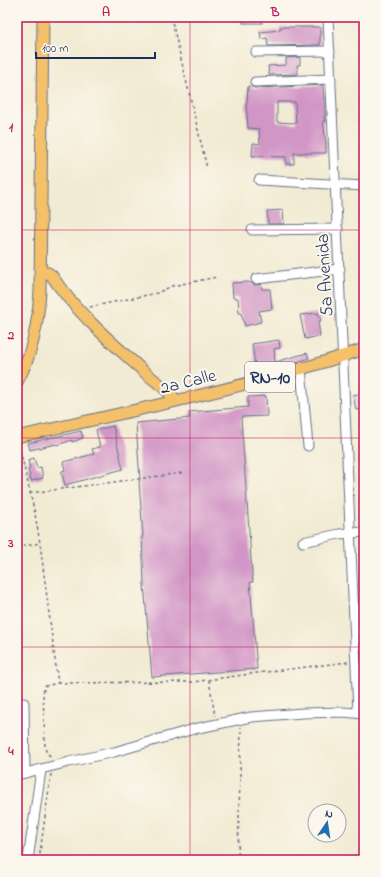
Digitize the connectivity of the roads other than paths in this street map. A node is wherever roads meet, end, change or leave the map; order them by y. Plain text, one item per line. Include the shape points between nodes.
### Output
1 (43, 17) edge
2 (328, 17) edge
3 (330, 51) junction
4 (256, 52) dead end
5 (331, 79) junction
6 (255, 82) dead end
7 (259, 180) dead end
8 (336, 184) junction
9 (364, 186) edge
10 (338, 229) junction
11 (252, 230) dead end
12 (340, 269) junction
13 (41, 272) junction
14 (256, 279) dead end
15 (364, 349) edge
16 (344, 356) junction
17 (301, 369) junction
18 (17, 382) edge
19 (176, 401) junction
20 (17, 437) edge
21 (308, 446) dead end
22 (351, 532) junction
23 (364, 532) edge
24 (303, 542) dead end
25 (24, 703) dead end
26 (361, 713) edge
27 (41, 770) junction
28 (21, 774) edge
29 (28, 860) edge

1 - 13 main road
2 - 3 street, 5a Avenida
3 - 4 street
3 - 5 street, 5a Avenida
5 - 6 street
5 - 8 street, 5a Avenida
7 - 8 street
8 - 9 street
8 - 10 street, 5a Avenida
10 - 11 street
10 - 12 street, 5a Avenida
12 - 14 street
12 - 16 street, 5a Avenida
13 - 18 main road via 35,335
13 - 19 main road via 52,276 83,314
15 - 16 main road, 2a Calle / RN-10
16 - 17 main road, 2a Calle / RN-10
16 - 22 street, 5a Avenida
17 - 19 main road, 2a Calle / RN-10
17 - 21 street
19 - 20 main road, 2a Calle / RN-10
22 - 23 street
22 - 24 street
22 - 26 street, 5a Avenida
25 - 28 street
26 - 27 street via 303,713 241,719
27 - 28 street
27 - 29 street

